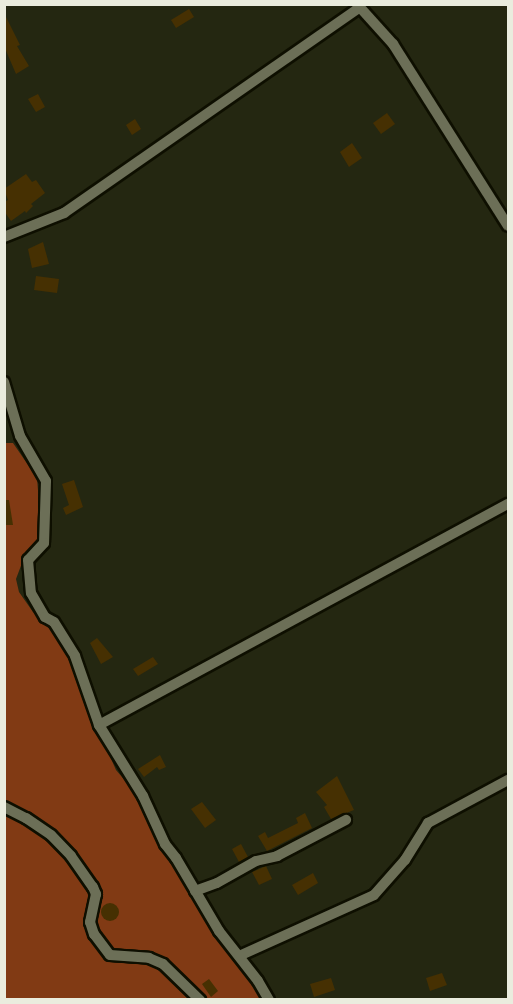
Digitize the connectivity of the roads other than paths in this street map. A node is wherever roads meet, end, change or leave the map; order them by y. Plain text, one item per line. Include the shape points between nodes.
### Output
1 (358, 6) edge
2 (508, 226) edge
3 (4, 237) edge
4 (4, 382) edge
5 (508, 504) edge
6 (99, 724) junction
7 (508, 780) edge
8 (4, 807) edge
9 (346, 820) dead end
10 (195, 891) junction
11 (239, 956) junction
12 (200, 999) edge
13 (269, 999) edge

1 - 2 street via 393,44
1 - 3 street via 64,213
4 - 6 street via 20,436 46,481 44,543 28,560 31,593 75,656
5 - 6 street
6 - 10 street
7 - 11 street via 428,823 405,860 374,895
8 - 12 street via 51,835 88,879 96,894 90,922 110,955 149,958 164,964
9 - 10 street via 277,856 256,861
10 - 11 street
11 - 13 street

